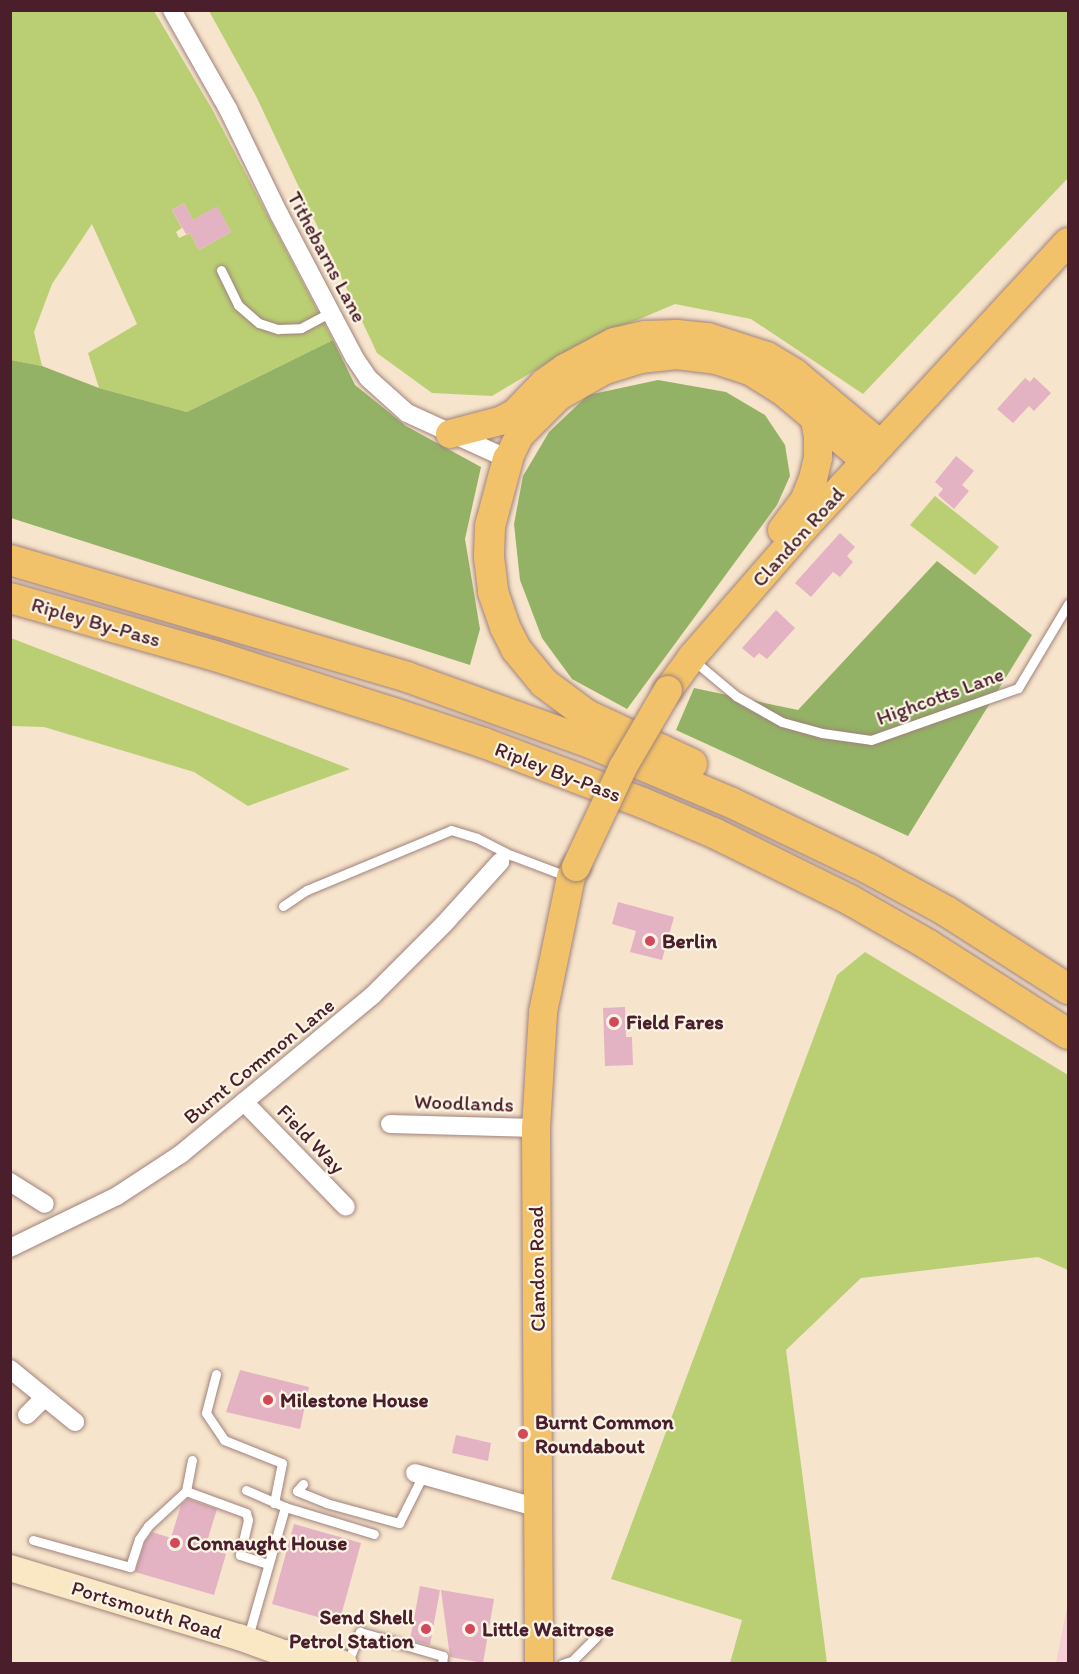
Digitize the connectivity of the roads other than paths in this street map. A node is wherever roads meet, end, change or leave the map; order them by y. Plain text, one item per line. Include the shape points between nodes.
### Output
1 (172, 10) edge
2 (1068, 242) edge
3 (221, 270) dead end
4 (331, 312) junction
5 (814, 416) junction
6 (450, 434) junction
7 (874, 453) junction
8 (508, 459) junction
9 (10, 560) edge
10 (748, 592) junction
11 (10, 598) edge
12 (1068, 604) edge
13 (691, 658) junction
14 (505, 858) junction
15 (869, 869) junction
16 (574, 872) junction
17 (284, 906) dead end
18 (1068, 989) edge
19 (1068, 1034) edge
20 (244, 1102) junction
21 (390, 1124) dead end
22 (536, 1128) junction
23 (10, 1182) edge
24 (45, 1204) dead end
25 (346, 1207) dead end
26 (10, 1248) edge
27 (10, 1370) edge
28 (216, 1374) dead end
29 (45, 1398) junction
30 (27, 1415) dead end
31 (75, 1422) dead end
32 (192, 1460) dead end
33 (419, 1474) joint
34 (303, 1485) dead end
35 (246, 1490) dead end
36 (186, 1491) junction
37 (274, 1503) junction
38 (285, 1507) junction
39 (538, 1508) junction
40 (374, 1534) dead end
41 (33, 1540) dead end
42 (268, 1564) junction
43 (10, 1568) edge
44 (596, 1637) dead end
45 (248, 1640) junction
46 (286, 1660) edge
47 (345, 1664) edge
48 (442, 1664) edge
49 (539, 1664) edge
50 (562, 1664) edge

1 - 4 street, Tithebarns Lane via 228,108
2 - 7 main road, Clandon Road
3 - 4 lane via 238,305 259,323 278,329 301,328
4 - 6 street, Tithebarns Lane via 368,378 407,413
5 - 7 main road
5 - 8 main road via 750,372 716,360 677,355 640,359 606,370 559,396 519,436
5 - 10 main road via 818,458 813,479 804,501
6 - 7 main road via 500,421 558,373 614,342 645,335 677,334 708,337 767,356 795,373
6 - 8 street, Tithebarns Lane
7 - 10 main road, Clandon Road
8 - 15 highway via 490,526 494,592 516,649 544,684 610,728 771,798 817,827
9 - 15 highway, Ripley By-Pass via 450,692 590,743 730,802
10 - 13 main road, Clandon Road
11 - 19 highway, Ripley By-Pass via 394,713 643,803 850,900
12 - 13 lane, Highcotts Lane via 1018,688 871,740 782,722 736,696
13 - 16 main road, Clandon Road, bridge via 623,767
14 - 16 lane
14 - 17 lane via 477,838 450,830 307,890
14 - 20 street, Burnt Common Lane via 372,996
15 - 18 highway, Ripley By-Pass via 946,911
16 - 22 main road, Clandon Road via 543,1012
20 - 25 street, Field Way
20 - 26 street, Burnt Common Lane via 181,1154 117,1196
21 - 22 street, Woodlands
22 - 39 main road, Clandon Road
23 - 24 street
27 - 29 street
28 - 37 lane via 206,1413 224,1440 282,1463
29 - 30 street
29 - 31 street
32 - 36 lane
33 - 34 lane via 399,1523 297,1491
33 - 39 street
35 - 37 lane
36 - 41 lane via 148,1526 139,1539 130,1567
36 - 42 lane via 246,1513 240,1555
37 - 38 lane
38 - 40 lane
38 - 42 lane
39 - 49 main road, Clandon Road
42 - 45 lane
43 - 45 main road, Portsmouth Road
44 - 50 lane via 572,1661
45 - 46 main road, Portsmouth Road
46 - 47 main road, Portsmouth Road via 320,1655
47 - 48 lane via 360,1632 443,1656

